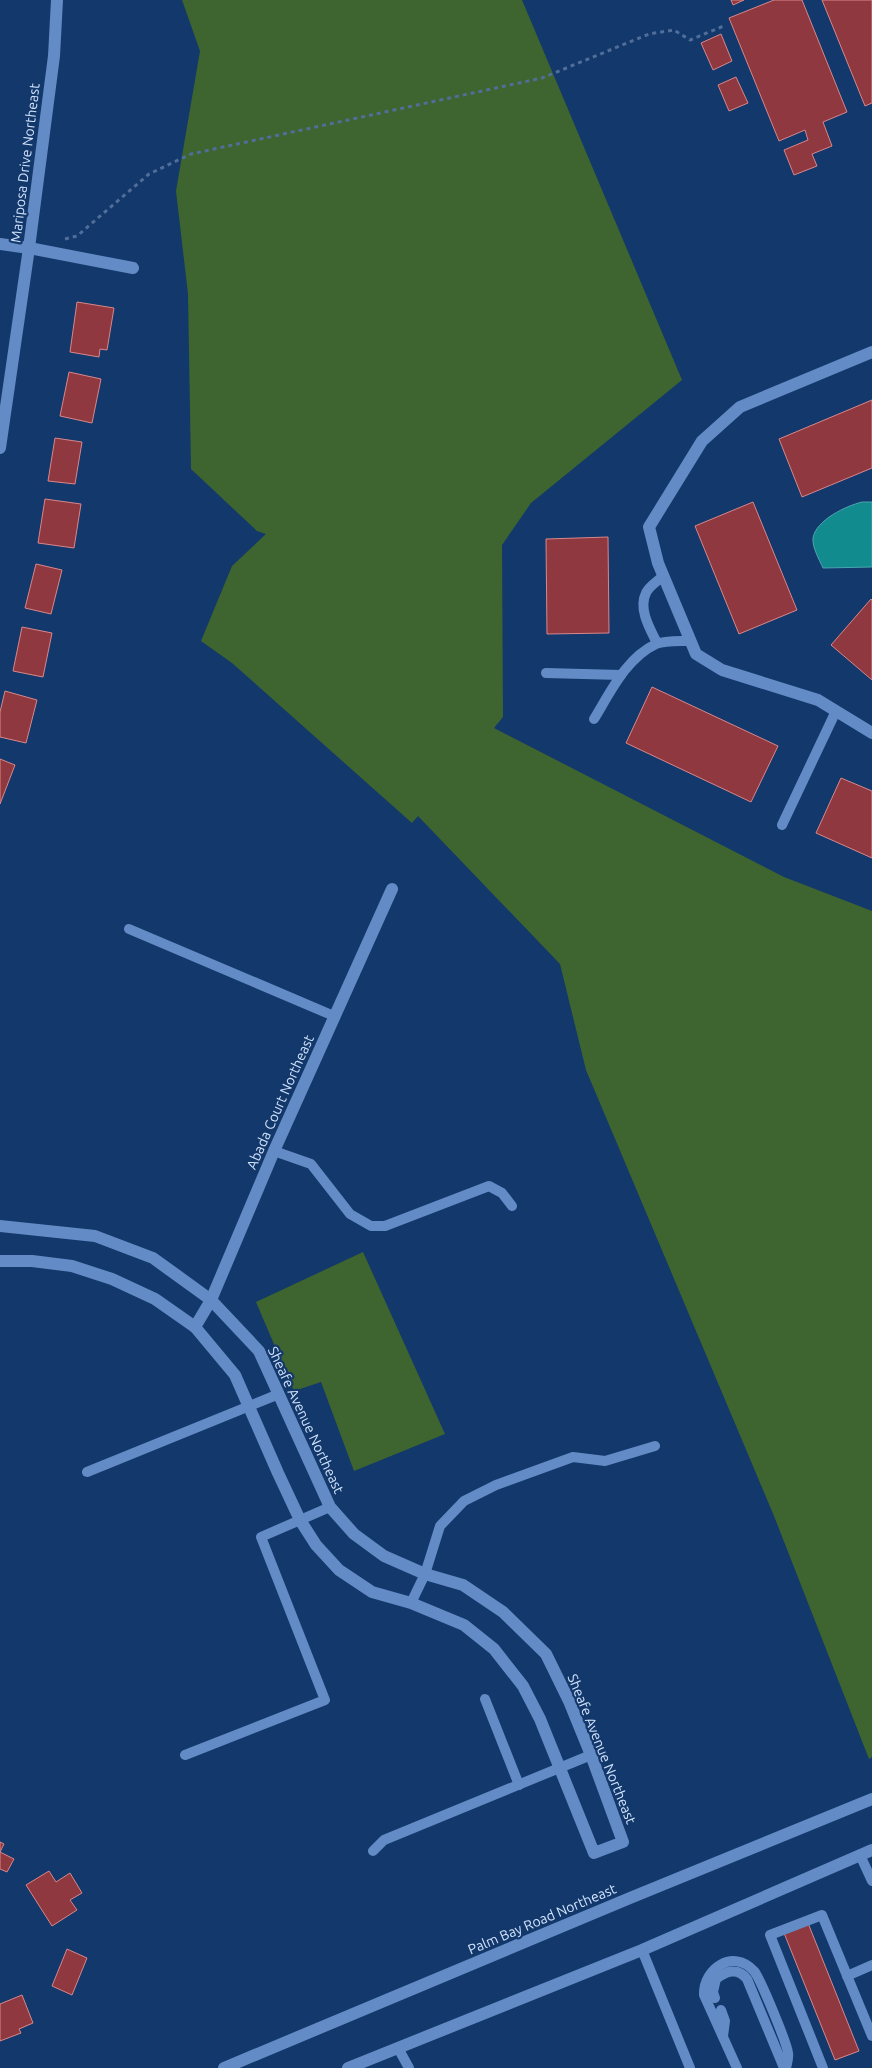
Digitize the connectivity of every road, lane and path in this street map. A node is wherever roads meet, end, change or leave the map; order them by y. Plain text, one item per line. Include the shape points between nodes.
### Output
1 (57, 0) edge
2 (726, 25) dead end
3 (58, 241) dead end
4 (0, 244) edge
5 (29, 248) junction
6 (132, 268) dead end
7 (872, 352) edge
8 (0, 448) edge
9 (663, 576) junction
10 (691, 640) junction
11 (657, 643) junction
12 (546, 672) dead end
13 (620, 675) junction
14 (836, 711) junction
15 (594, 719) dead end
16 (872, 733) edge
17 (782, 825) dead end
18 (392, 889) dead end
19 (129, 929) dead end
20 (334, 1016) junction
21 (274, 1151) junction
22 (512, 1206) dead end
23 (0, 1226) edge
24 (0, 1261) edge
25 (211, 1300) junction
26 (195, 1327) junction
27 (279, 1394) junction
28 (249, 1406) junction
29 (655, 1446) dead end
30 (87, 1472) dead end
31 (330, 1507) junction
32 (300, 1520) junction
33 (425, 1574) junction
34 (410, 1603) junction
35 (485, 1699) dead end
36 (185, 1755) dead end
37 (591, 1756) junction
38 (560, 1768) junction
39 (519, 1785) junction
40 (872, 1799) edge
41 (872, 1850) edge
42 (373, 1851) dead end
43 (860, 1855) junction
44 (872, 1881) edge
45 (642, 1950) junction
46 (872, 1965) edge
47 (847, 1976) junction
48 (715, 1998) dead end
49 (720, 2010) dead end
50 (723, 2036) junction
51 (872, 2036) edge
52 (398, 2048) junction
53 (224, 2068) edge
54 (348, 2068) edge
55 (409, 2068) edge
56 (690, 2068) edge
57 (736, 2068) edge
58 (785, 2068) edge
59 (823, 2068) edge

1 - 5 street, Mariposa Drive Northeast via 54,56
2 - 3 path via 690,40 674,30 649,34 542,78 192,154 149,174 78,236
4 - 5 street
5 - 6 street
5 - 8 street, Mariposa Drive Northeast
7 - 9 street via 740,407 702,441 650,527
9 - 10 street
9 - 11 lane via 646,593 644,604 646,620
10 - 11 lane
10 - 14 street via 696,654 722,670 818,700
11 - 13 lane
12 - 13 lane
13 - 15 lane
14 - 16 street
14 - 17 lane
18 - 20 street, Abada Court Northeast
19 - 20 lane
20 - 21 street, Abada Court Northeast
21 - 22 lane via 311,1164 350,1214 371,1226 385,1226 489,1186 502,1193
21 - 25 street, Abada Court Northeast
23 - 25 street, Sheafe Avenue Northeast via 94,1236 153,1258
24 - 26 street, Sheafe Avenue Northeast via 72,1266 112,1279 155,1299
25 - 26 street, Abada Court Northeast
25 - 27 street, Sheafe Avenue Northeast via 258,1351
26 - 28 street, Sheafe Avenue Northeast via 235,1375
27 - 28 lane
27 - 31 street, Sheafe Avenue Northeast
28 - 30 lane
28 - 32 street, Sheafe Avenue Northeast
29 - 33 lane via 605,1460 574,1457 496,1485 464,1501 440,1526
31 - 32 lane
31 - 33 street, Sheafe Avenue Northeast via 354,1534 377,1550
32 - 34 street, Sheafe Avenue Northeast via 316,1545 339,1570 372,1592
32 - 36 lane via 262,1537 325,1700
33 - 34 lane
33 - 37 street, Sheafe Avenue Northeast via 463,1586 503,1612 546,1654
34 - 38 street, Sheafe Avenue Northeast via 464,1625 494,1649 523,1686
35 - 39 lane
37 - 38 lane
37 - 38 street, Sheafe Avenue Northeast via 623,1842 594,1853
38 - 39 lane
39 - 42 lane via 384,1840
40 - 53 street, Palm Bay Road Northeast
41 - 43 street
43 - 44 lane
43 - 45 street
45 - 52 street
45 - 56 lane
46 - 47 lane
47 - 51 lane
47 - 59 lane via 822,1915 770,1935
48 - 58 lane via 716,1979 729,1972 743,1974
49 - 50 lane via 725,2020
50 - 57 lane
50 - 58 lane via 706,2004 706,1978 718,1966 743,1963 755,1972 788,2050
52 - 54 street
52 - 55 lane

